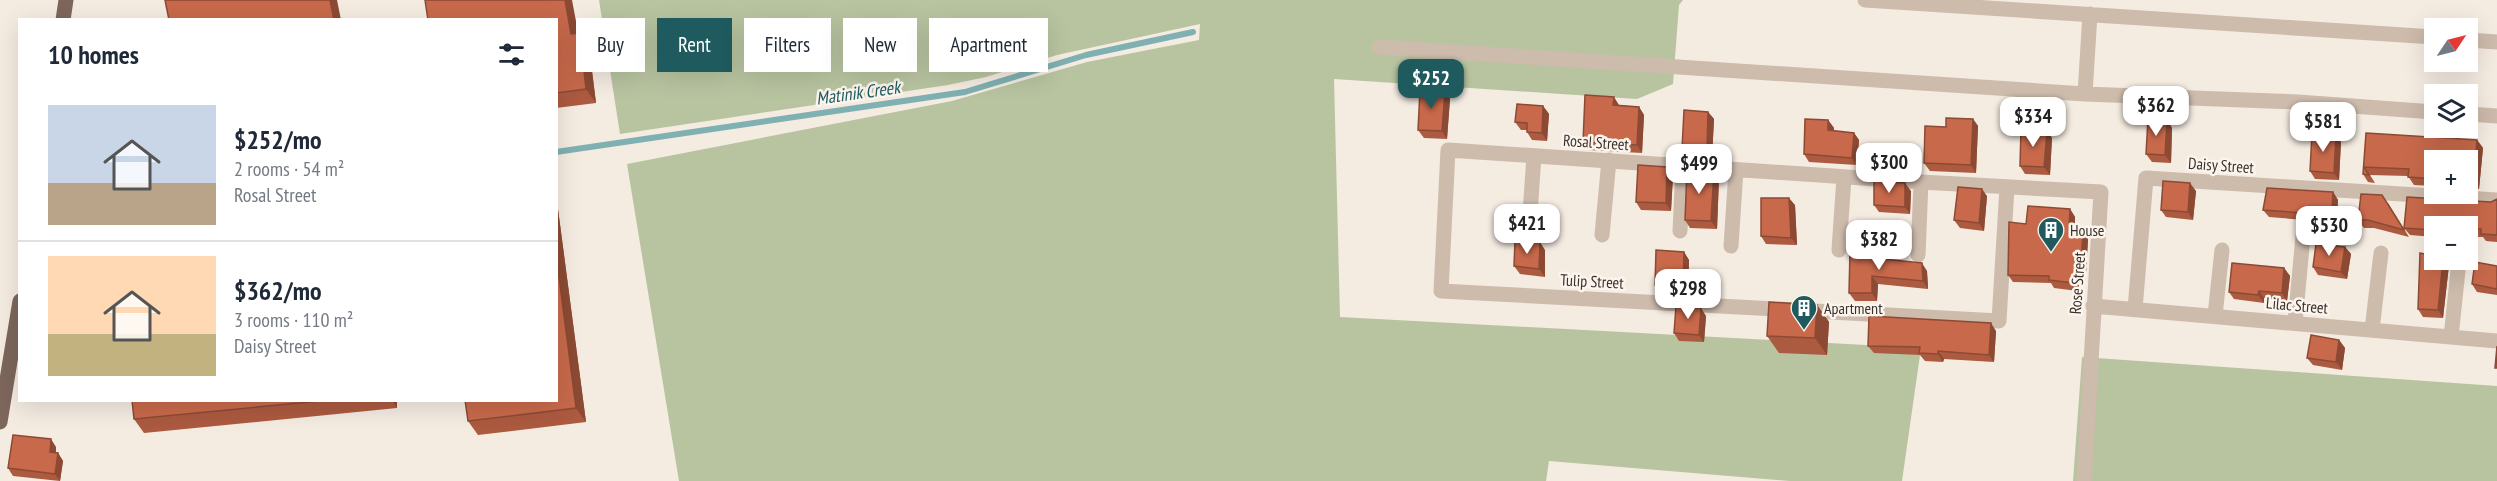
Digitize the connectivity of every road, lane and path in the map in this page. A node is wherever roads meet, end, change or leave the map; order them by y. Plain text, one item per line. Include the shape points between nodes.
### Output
1 (66, 0) edge
2 (1865, 0) edge
3 (2090, 14) junction
4 (63, 18) edge
5 (2424, 36) edge
6 (2478, 41) edge
7 (2497, 42) edge
8 (1379, 46) dead end
9 (2085, 94) junction
10 (2424, 111) edge
11 (2478, 115) edge
12 (2497, 116) edge
13 (1448, 150) joint
14 (1534, 156) junction
15 (1609, 160) junction
16 (1683, 167) junction
17 (1736, 170) junction
18 (1844, 177) junction
19 (1921, 182) junction
20 (2007, 187) junction
21 (2101, 192) joint
22 (2497, 200) edge
23 (1529, 227) dead end
24 (1680, 231) dead end
25 (1602, 235) dead end
26 (2303, 236) dead end
27 (1731, 246) dead end
28 (1839, 250) dead end
29 (2222, 250) dead end
30 (2381, 253) dead end
31 (1917, 255) dead end
32 (2458, 270) edge
33 (2093, 306) junction
34 (2135, 309) junction
35 (18, 313) edge
36 (2215, 316) junction
37 (2295, 323) junction
38 (2372, 330) junction
39 (2451, 337) junction
40 (2497, 341) edge
41 (0, 422) edge
42 (2084, 481) edge

1 - 4 main road
2 - 3 street
3 - 5 street
3 - 9 street
6 - 7 street
8 - 9 street
9 - 10 street
11 - 12 street
13 - 14 street, Rosal Street
13 - 20 street, Tulip Street via 1441,291 1999,321
14 - 15 street, Rosal Street
14 - 23 street
15 - 16 street, Rosal Street
15 - 25 street
16 - 17 street, Rosal Street
16 - 24 street
17 - 18 street, Rosal Street
17 - 27 street
18 - 19 street, Rosal Street
18 - 28 street
19 - 20 street, Rosal Street
19 - 31 street
20 - 21 street, Rosal Street
21 - 33 street, Rose Street
22 - 34 street, Daisy Street via 2146,178
26 - 37 street
29 - 36 street
30 - 38 street
32 - 39 street
33 - 34 street, Lilac Street
33 - 42 street, Rose Street
34 - 36 street, Lilac Street
35 - 41 main road
36 - 37 street, Lilac Street
37 - 38 street, Lilac Street
38 - 39 street, Lilac Street
39 - 40 street, Lilac Street

